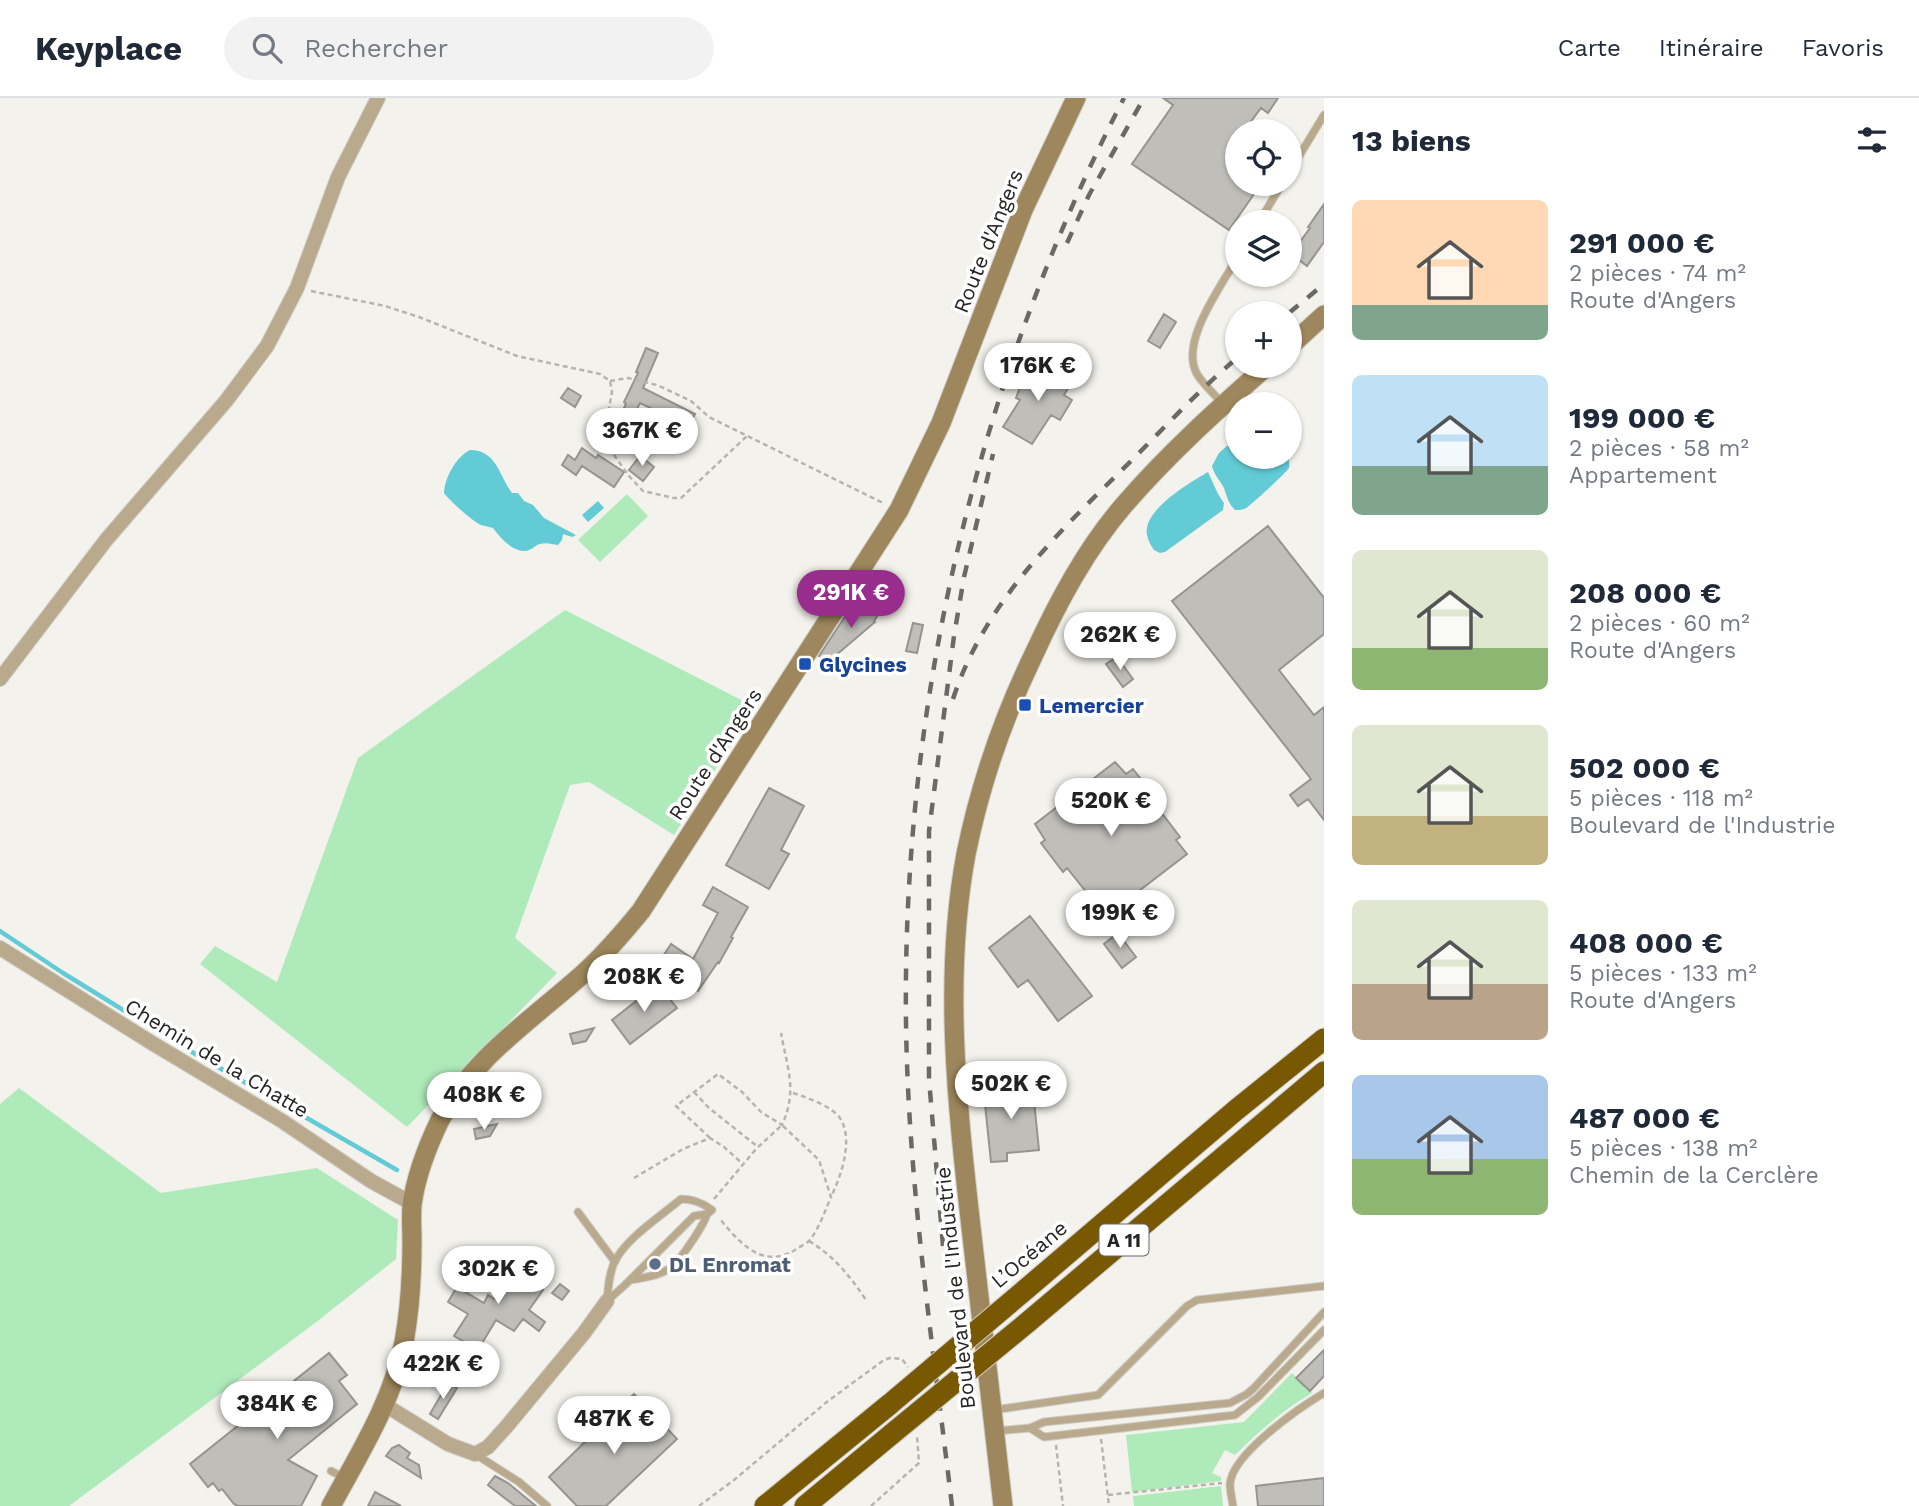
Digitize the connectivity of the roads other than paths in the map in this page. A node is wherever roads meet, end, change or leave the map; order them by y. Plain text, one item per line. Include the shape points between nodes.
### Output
1 (378, 98) edge
2 (1076, 98) edge
3 (1324, 116) edge
4 (1302, 152) edge
5 (1225, 279) edge
6 (1324, 315) edge
7 (1302, 335) edge
8 (1253, 378) edge
9 (1223, 404) junction
10 (0, 679) edge
11 (0, 948) edge
12 (1324, 1039) edge
13 (1324, 1072) edge
14 (412, 1204) junction
15 (709, 1210) junction
16 (578, 1212) dead end
17 (615, 1262) junction
18 (630, 1280) junction
19 (1324, 1286) edge
20 (607, 1301) junction
21 (1324, 1312) edge
22 (1324, 1330) edge
23 (1324, 1393) edge
24 (385, 1403) junction
25 (992, 1410) junction
26 (1030, 1428) junction
27 (994, 1431) junction
28 (475, 1454) junction
29 (331, 1506) edge
30 (547, 1506) edge
31 (765, 1506) edge
32 (806, 1506) edge
33 (1003, 1506) edge
34 (1233, 1506) edge

1 - 10 street via 338,177 297,288 267,346 226,401 106,540
2 - 14 street, Route d'Angers via 1023,211 941,423 899,510 641,911 586,972 516,1030 455,1095 424,1158
3 - 4 lane
5 - 9 lane via 1198,326 1193,345 1198,375
6 - 7 street
8 - 9 street, Boulevard de l'Industrie
9 - 25 street, Boulevard de l'Industrie via 1123,506 1072,580 1023,676 977,804 957,927 954,1020 964,1160
11 - 14 street, Chemin de la Chatte
12 - 31 highway, L’Océane / A 11, bridge
13 - 32 highway, A 11, bridge
14 - 24 street, Route d'Angers via 408,1318
15 - 17 lane via 681,1199 631,1241
15 - 18 lane via 694,1216
15 - 18 lane via 703,1226 671,1268
16 - 17 lane
17 - 20 lane
18 - 20 lane
19 - 25 lane via 1197,1300 1098,1395
20 - 28 street via 495,1440
21 - 26 lane via 1253,1389 1230,1403 1044,1422
22 - 26 lane via 1235,1415 1044,1437
23 - 34 lane via 1291,1414 1238,1463 1230,1482
24 - 28 street via 448,1444
24 - 29 street, Route d'Angers via 338,1475
25 - 27 street, Boulevard de l'Industrie
26 - 27 lane
27 - 33 street, Boulevard de l'Industrie
28 - 30 lane via 520,1482

